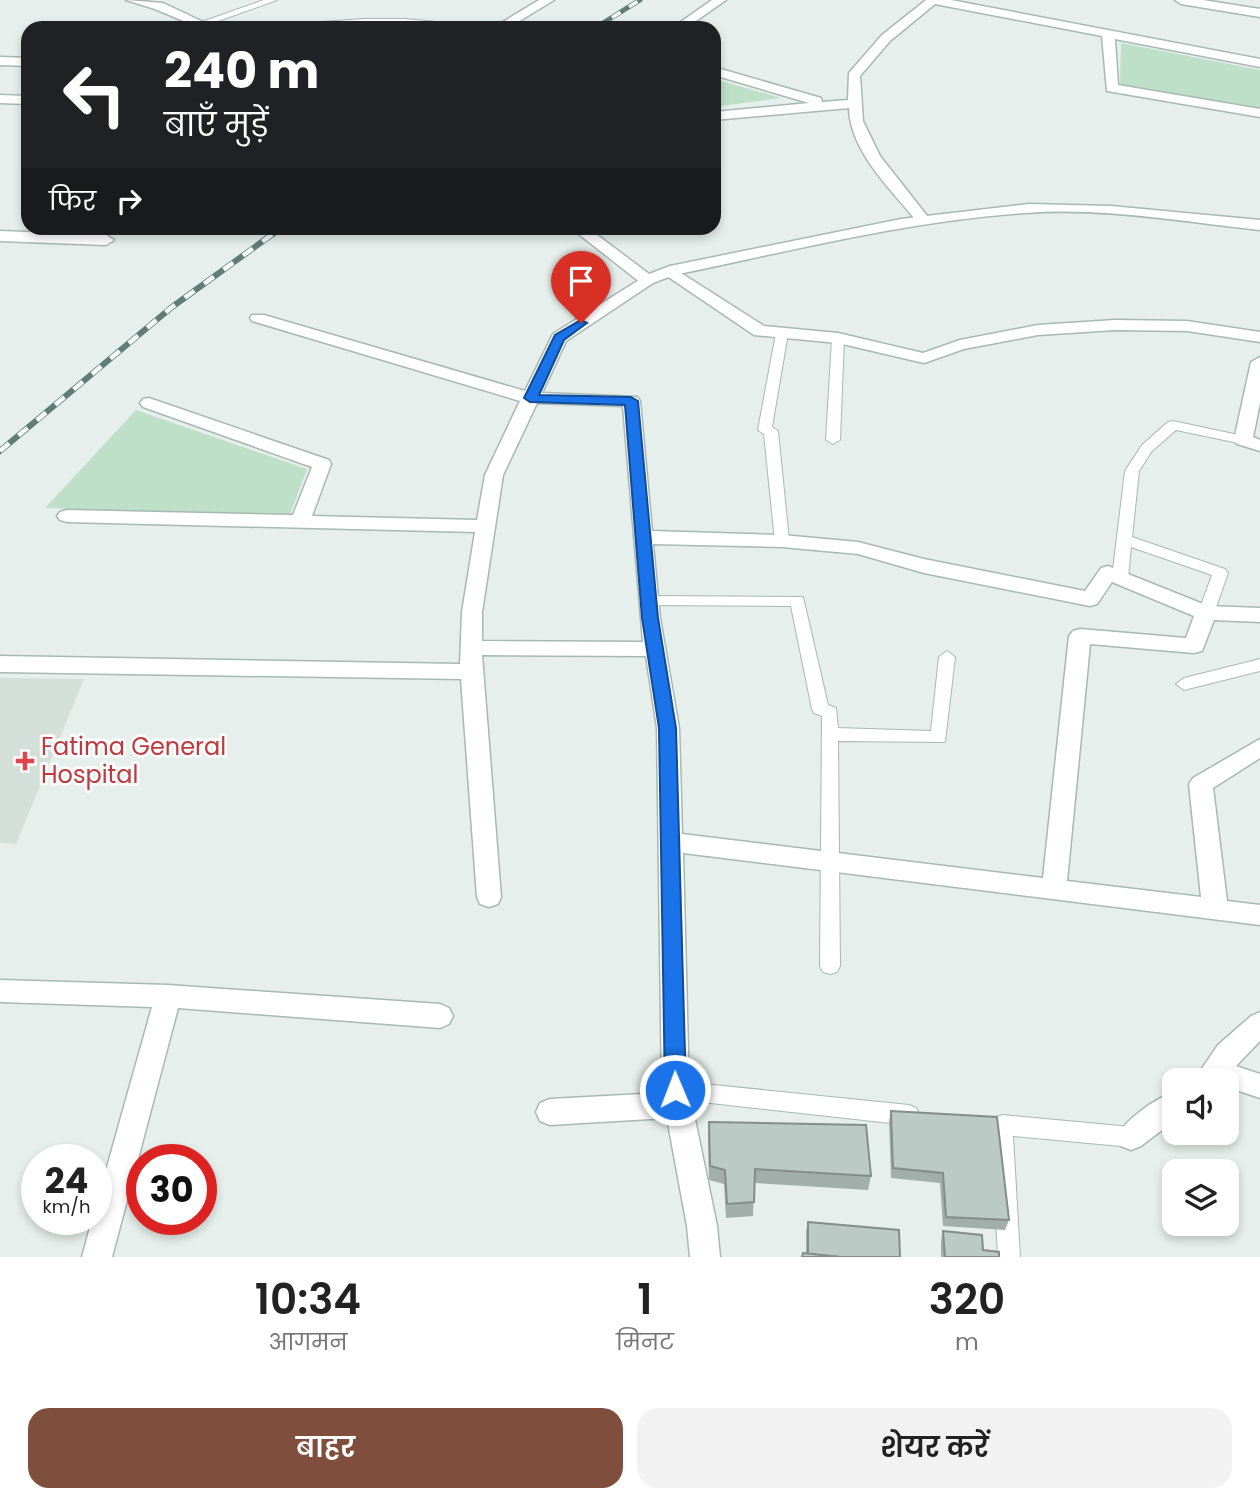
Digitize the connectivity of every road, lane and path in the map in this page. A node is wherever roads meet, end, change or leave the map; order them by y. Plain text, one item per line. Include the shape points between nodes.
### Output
1 (132, 0) edge
2 (273, 0) edge
3 (548, 0) edge
4 (720, 0) edge
5 (933, 0) edge
6 (1181, 0) edge
7 (1260, 12) edge
8 (194, 21) edge
9 (219, 21) edge
10 (511, 21) edge
11 (688, 21) edge
12 (1108, 34) junction
13 (0, 61) edge
14 (21, 62) edge
15 (1260, 63) edge
16 (721, 73) edge
17 (0, 99) edge
18 (21, 100) edge
19 (856, 103) junction
20 (829, 105) junction
21 (1260, 113) edge
22 (721, 115) edge
23 (923, 220) junction
24 (1260, 225) edge
25 (588, 235) edge
26 (0, 236) edge
27 (106, 240) dead end
28 (670, 271) junction
29 (647, 280) junction
30 (258, 318) dead end
31 (782, 333) junction
32 (1260, 337) edge
33 (838, 338) junction
34 (1260, 362) edge
35 (530, 398) junction
36 (149, 404) dead end
37 (833, 440) dead end
38 (1251, 443) edge
39 (67, 516) dead end
40 (300, 522) junction
41 (486, 526) junction
42 (643, 537) junction
43 (1123, 539) junction
44 (782, 541) junction
45 (1120, 578) junction
46 (649, 601) junction
47 (1206, 613) junction
48 (1260, 615) edge
49 (472, 648) junction
50 (655, 649) junction
51 (947, 657) dead end
52 (0, 664) edge
53 (1260, 665) edge
54 (471, 672) junction
55 (1184, 684) dead end
56 (830, 734) junction
57 (1260, 747) edge
58 (670, 842) junction
59 (831, 861) junction
60 (1054, 889) junction
61 (489, 897) dead end
62 (1215, 909) junction
63 (1260, 915) edge
64 (830, 966) dead end
65 (0, 991) edge
66 (168, 996) junction
67 (440, 1016) dead end
68 (1260, 1024) edge
69 (1218, 1068) edge
70 (1239, 1082) edge
71 (1260, 1086) edge
72 (676, 1098) junction
73 (550, 1112) dead end
74 (1162, 1114) edge
75 (934, 1118) edge
76 (1131, 1137) joint
77 (97, 1257) edge
78 (705, 1257) edge
79 (1009, 1257) edge

1 - 8 street
2 - 9 lane
3 - 10 street
4 - 11 street
5 - 12 street
5 - 19 street via 886,38 855,76
6 - 7 street
12 - 15 street
12 - 21 street via 1112,88
13 - 14 street
16 - 20 street
17 - 18 street
19 - 20 street
19 - 23 street via 856,121 873,156
20 - 22 street
23 - 24 street via 1029,208 1111,210
23 - 28 street
25 - 29 street
26 - 27 street
28 - 29 street
28 - 31 street via 760,331
29 - 35 street via 559,338
30 - 35 street
31 - 33 street
31 - 44 lane via 765,430 771,431
32 - 33 street via 1187,326 1115,325 1038,330 960,345 924,358
33 - 37 lane
34 - 38 street
35 - 41 street via 494,475
35 - 42 street via 631,401
36 - 40 street via 322,464
38 - 43 lane via 1173,425 1147,448 1132,471
39 - 40 street
40 - 41 street
41 - 49 street via 472,612
42 - 44 street
42 - 46 street
43 - 45 lane
43 - 47 lane via 1220,573
44 - 45 street via 858,548 924,566 1090,598 1108,573
45 - 47 street
46 - 50 street
46 - 56 lane via 798,601 820,709 830,712
47 - 48 street
47 - 60 street via 1194,646 1080,636
49 - 50 street
49 - 54 street
50 - 58 street via 668,728
51 - 56 lane via 939,738
52 - 54 street
53 - 55 lane
54 - 61 street
56 - 59 lane
57 - 62 street via 1201,784
58 - 59 street
58 - 72 street
59 - 60 street
59 - 64 lane
60 - 62 street
62 - 63 street
65 - 66 street
66 - 67 street
66 - 77 street
68 - 69 street
70 - 71 street
72 - 73 street
72 - 75 lane
72 - 78 street
74 - 76 street
76 - 79 lane via 995,1124

